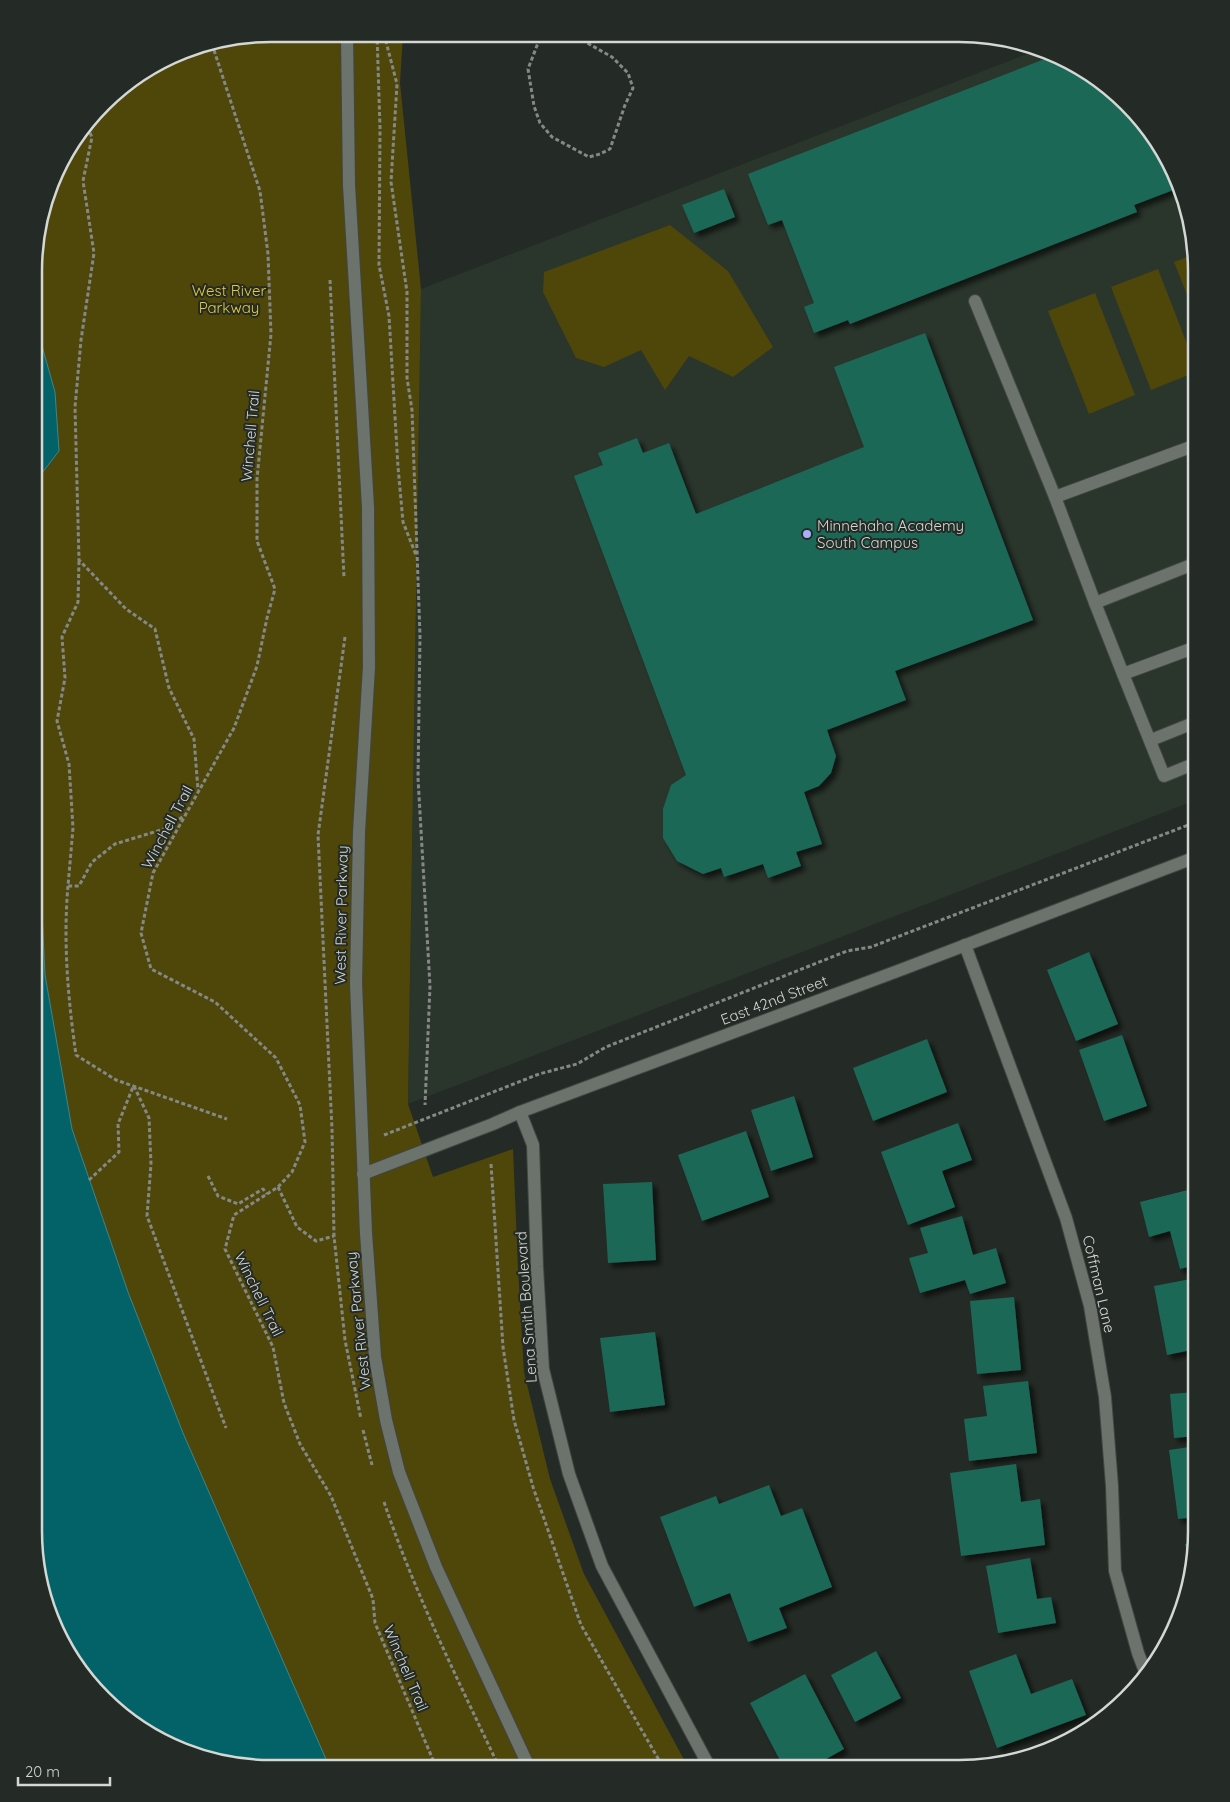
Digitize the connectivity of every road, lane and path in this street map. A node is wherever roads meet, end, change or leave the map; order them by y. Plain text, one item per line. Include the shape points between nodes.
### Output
1 (347, 42) edge
2 (377, 42) edge
3 (386, 42) edge
4 (539, 42) edge
5 (585, 42) edge
6 (214, 50) edge
7 (90, 132) edge
8 (975, 301) dead end
9 (1188, 448) edge
10 (1055, 497) junction
11 (417, 558) junction
12 (79, 560) junction
13 (1188, 566) edge
14 (1095, 603) junction
15 (1188, 650) edge
16 (1123, 674) junction
17 (1188, 725) edge
18 (1151, 740) junction
19 (1188, 767) edge
20 (198, 792) junction
21 (184, 816) junction
22 (1188, 825) edge
23 (1188, 860) edge
24 (68, 886) junction
25 (965, 945) junction
26 (134, 1086) junction
27 (425, 1105) dead end
28 (520, 1112) junction
29 (227, 1119) dead end
30 (363, 1143) junction
31 (333, 1154) dead end
32 (363, 1174) junction
33 (208, 1176) dead end
34 (89, 1180) dead end
35 (278, 1188) junction
36 (267, 1194) junction
37 (334, 1236) dead end
38 (226, 1428) dead end
39 (1143, 1666) edge
40 (433, 1760) edge
41 (526, 1760) edge
42 (706, 1760) edge

1 - 30 street, West River Parkway via 349,185 368,507 369,667 359,832 356,983
2 - 11 path via 379,265 389,316 403,522
3 - 11 path via 397,84 391,182 407,292 407,378 412,410
4 - 5 path via 528,69 540,123 552,137 588,157 610,149 633,88 628,73 612,57
6 - 20 path, Winchell Trail via 260,191 268,254 271,334 257,479 257,541 275,589 257,666 234,728
7 - 12 path via 92,137 83,181 94,253 75,407
8 - 10 street
9 - 10 street
10 - 14 street
11 - 27 path via 420,636 418,778 430,986
12 - 20 path via 126,609 155,629 169,688 194,739
12 - 24 path via 78,602 62,637 65,678 57,721 69,764 73,828
13 - 14 street
14 - 16 street
15 - 16 street
16 - 18 street
17 - 18 street
18 - 19 street via 1164,776
20 - 21 path, Winchell Trail
21 - 24 path via 164,829 115,844 92,862 79,886
21 - 35 path, Winchell Trail via 153,873 142,933 151,969 215,1002 276,1058 300,1105 305,1142 292,1172
22 - 30 path via 871,947 847,951 606,1047 578,1064 539,1074
23 - 25 street, East 42nd Street
24 - 26 path via 65,918 76,1055 116,1080
25 - 28 street, East 42nd Street
25 - 39 street, Coffman Lane via 1066,1218 1090,1306 1105,1397 1115,1571
26 - 29 path
26 - 34 path via 118,1124 119,1152
26 - 38 path via 149,1118 147,1216
28 - 32 street, East 42nd Street
28 - 42 street, Lena Smith Boulevard via 533,1145 543,1369 569,1474 602,1566
30 - 31 path
30 - 32 street, West River Parkway
32 - 41 street, West River Parkway via 375,1357 399,1472 436,1567
33 - 36 path via 218,1196 238,1204 263,1189
35 - 36 path, Winchell Trail
35 - 37 path via 297,1227 316,1242
36 - 40 path, Winchell Trail via 234,1215 225,1250 273,1347 284,1402 300,1444 332,1496 373,1599 375,1623

